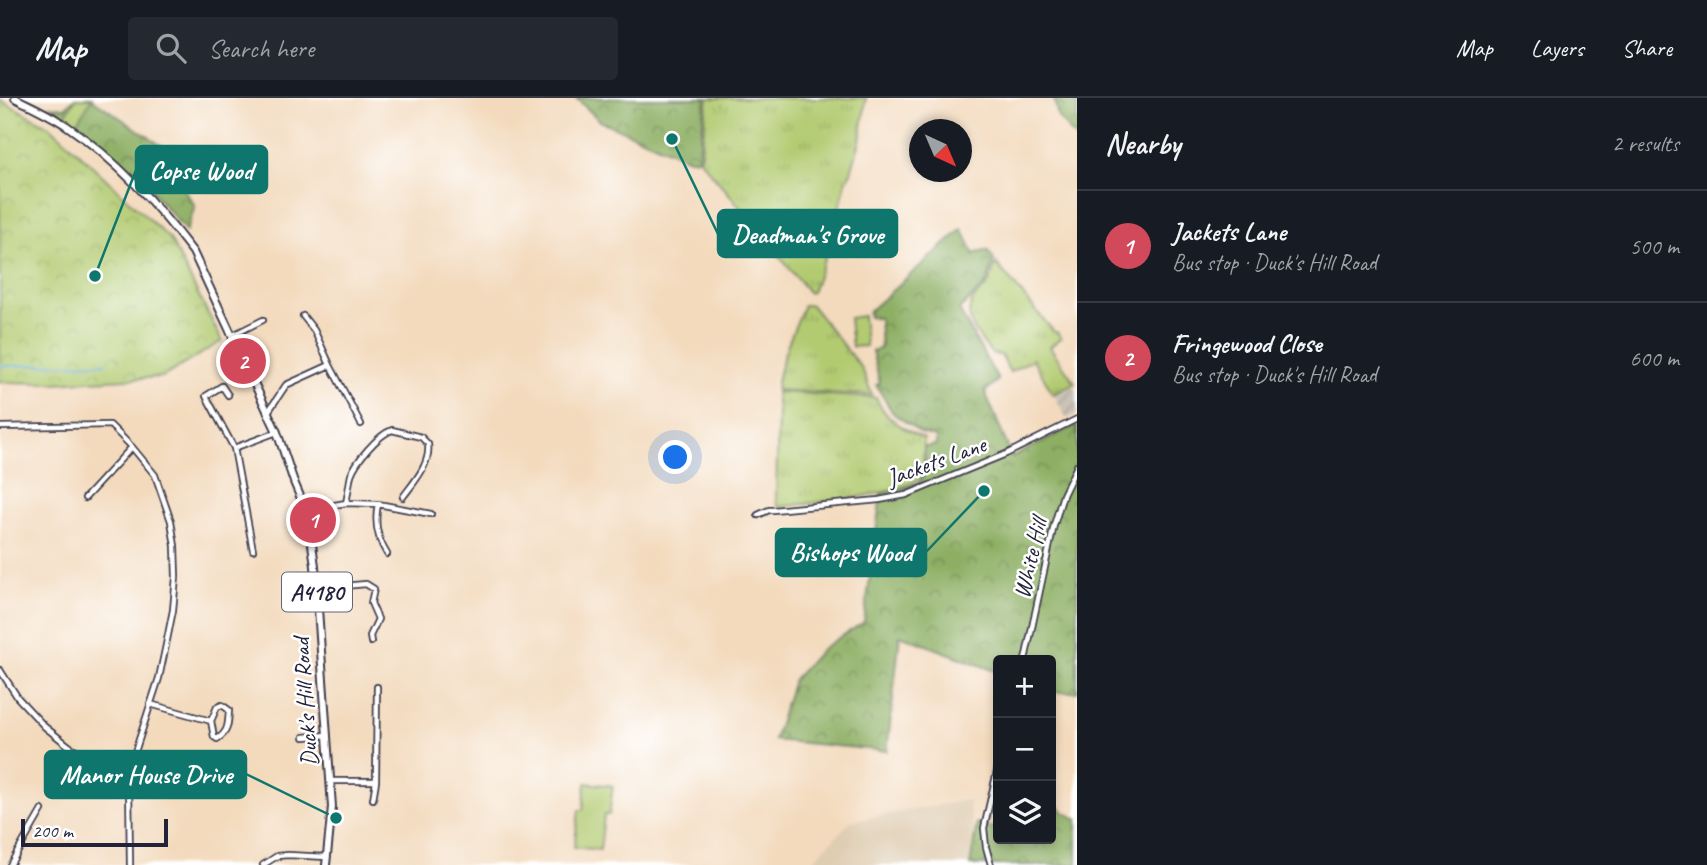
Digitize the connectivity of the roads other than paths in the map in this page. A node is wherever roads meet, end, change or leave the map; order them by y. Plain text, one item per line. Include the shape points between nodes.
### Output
1 (15, 98) edge
2 (303, 316) dead end
3 (263, 320) dead end
4 (233, 335) junction
5 (330, 365) junction
6 (228, 395) dead end
7 (268, 412) junction
8 (1077, 419) edge
9 (361, 424) dead end
10 (0, 427) edge
11 (277, 432) junction
12 (132, 447) junction
13 (234, 449) junction
14 (1077, 466) edge
15 (403, 497) dead end
16 (85, 498) dead end
17 (346, 503) junction
18 (378, 504) junction
19 (306, 510) junction
20 (431, 514) dead end
21 (758, 514) dead end
22 (253, 550) dead end
23 (387, 554) dead end
24 (316, 586) junction
25 (371, 642) dead end
26 (1026, 655) edge
27 (0, 670) edge
28 (377, 687) dead end
29 (150, 704) junction
30 (211, 721) junction
31 (327, 735) junction
32 (304, 737) dead end
33 (330, 781) junction
34 (376, 781) junction
35 (995, 781) edge
36 (129, 782) junction
37 (373, 799) dead end
38 (42, 810) dead end
39 (327, 857) junction
40 (10, 865) edge
41 (130, 865) edge
42 (263, 865) edge
43 (326, 865) edge
44 (991, 865) edge

1 - 4 main road, Duck's Hill Road / A4180 via 67,126 135,183 193,252
2 - 5 street
3 - 4 street
4 - 7 main road, Duck's Hill Road / A4180
5 - 7 street via 286,385
5 - 9 street
6 - 13 street via 222,386 206,397
7 - 11 main road, Duck's Hill Road / A4180
8 - 21 street, Jackets Lane via 906,495
10 - 12 street via 110,425
11 - 13 street
11 - 19 main road, Duck's Hill Road / A4180
12 - 16 street
12 - 29 street via 155,475 172,521 175,545 173,610
13 - 22 street
14 - 26 street, White Hill via 1054,525
15 - 17 street via 429,456 428,444 421,437 392,430 359,461
17 - 18 street
17 - 19 street
18 - 20 street
18 - 23 street via 379,542
19 - 24 main road, Duck's Hill Road / A4180
24 - 25 street via 366,584 374,589 371,604 378,619
24 - 31 main road, Duck's Hill Road / A4180
27 - 36 street via 45,727
28 - 34 street
29 - 30 street
29 - 36 street
30 - 30 street via 217,739 228,729 229,710 217,706
31 - 32 street
31 - 33 main road, Duck's Hill Road / A4180
33 - 34 street
33 - 39 main road, Duck's Hill Road / A4180
34 - 37 street
35 - 44 street via 984,828
36 - 41 street
38 - 40 street
39 - 42 street via 277,856
39 - 43 main road, Duck's Hill Road / A4180

